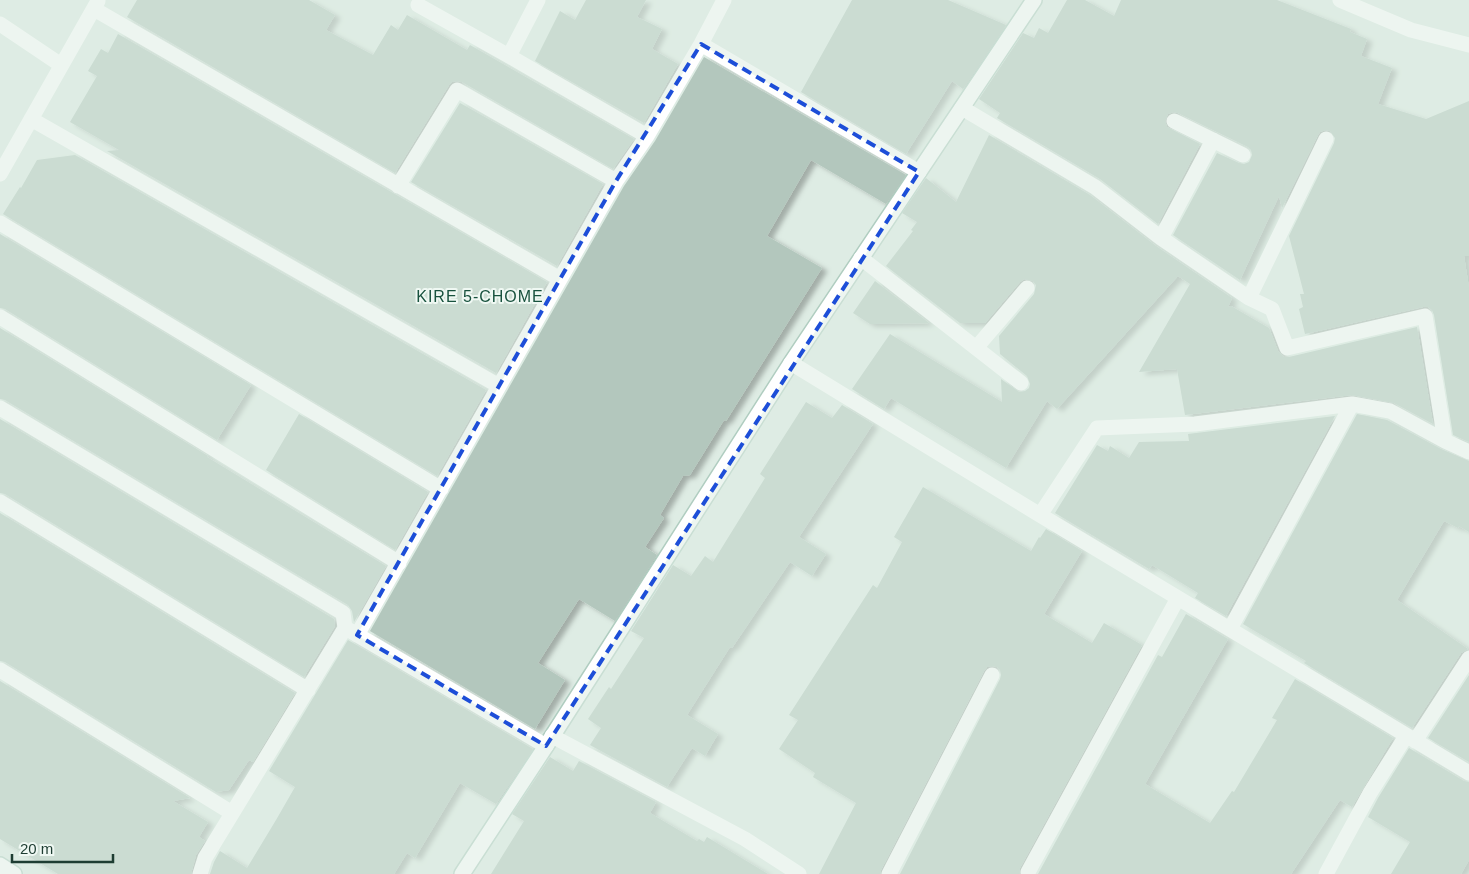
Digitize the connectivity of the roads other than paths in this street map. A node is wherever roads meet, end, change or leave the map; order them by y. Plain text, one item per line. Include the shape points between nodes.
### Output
1 (538, 0) edge
2 (724, 0) edge
3 (1034, 0) edge
4 (1340, 0) edge
5 (96, 4) edge
6 (418, 5) dead end
7 (0, 24) edge
8 (701, 44) junction
9 (1469, 46) edge
10 (509, 56) junction
11 (61, 65) junction
12 (962, 108) junction
13 (31, 119) junction
14 (1174, 121) dead end
15 (647, 136) junction
16 (1326, 139) dead end
17 (1213, 140) junction
18 (1243, 155) dead end
19 (919, 172) junction
20 (0, 174) edge
21 (616, 180) junction
22 (398, 186) junction
23 (0, 223) edge
24 (1161, 238) junction
25 (861, 258) junction
26 (560, 279) junction
27 (1028, 288) dead end
28 (1250, 298) junction
29 (0, 317) edge
30 (976, 348) junction
31 (791, 363) junction
32 (1021, 383) dead end
33 (499, 386) junction
34 (1352, 404) junction
35 (0, 408) edge
36 (1445, 441) junction
37 (1469, 452) edge
38 (441, 489) junction
39 (0, 502) edge
40 (1040, 516) junction
41 (399, 563) junction
42 (1178, 598) junction
43 (1230, 629) junction
44 (351, 632) junction
45 (1469, 658) edge
46 (0, 670) edge
47 (992, 674) dead end
48 (308, 690) junction
49 (1410, 738) junction
50 (549, 741) junction
51 (1469, 773) edge
52 (232, 813) junction
53 (0, 865) edge
54 (1028, 872) dead end
55 (14, 874) edge
56 (200, 874) edge
57 (462, 874) edge
58 (799, 874) edge
59 (889, 874) edge
60 (1326, 874) edge

1 - 10 street
2 - 8 street
3 - 12 street
4 - 9 street via 1411,30
5 - 11 street
5 - 22 street
6 - 10 street
7 - 11 street
8 - 15 street
8 - 19 street
10 - 15 street
11 - 13 street
12 - 19 street
12 - 24 street via 1095,187
13 - 20 street
13 - 33 street
14 - 17 street
15 - 21 street
16 - 28 street
17 - 18 street
17 - 24 street
19 - 25 street
21 - 22 street via 457,90
21 - 26 street
22 - 26 street
23 - 38 street
24 - 28 street
25 - 30 street
25 - 31 street
26 - 33 street
27 - 30 street
28 - 36 street via 1272,309 1287,348 1425,316
29 - 41 street
30 - 32 street
31 - 40 street
31 - 50 street
33 - 38 street
34 - 36 street via 1390,411
34 - 40 street via 1195,424 1096,428
34 - 43 street
35 - 44 street via 343,613
36 - 37 street
38 - 41 street
39 - 48 street
40 - 42 street
41 - 44 street
42 - 43 street
42 - 54 street
43 - 49 street
44 - 48 street
44 - 50 street
45 - 49 street
46 - 52 street
47 - 59 street
48 - 52 street
49 - 51 street
49 - 60 street via 1370,793
50 - 57 street
50 - 58 street via 745,838
52 - 56 street via 205,858
53 - 55 street

